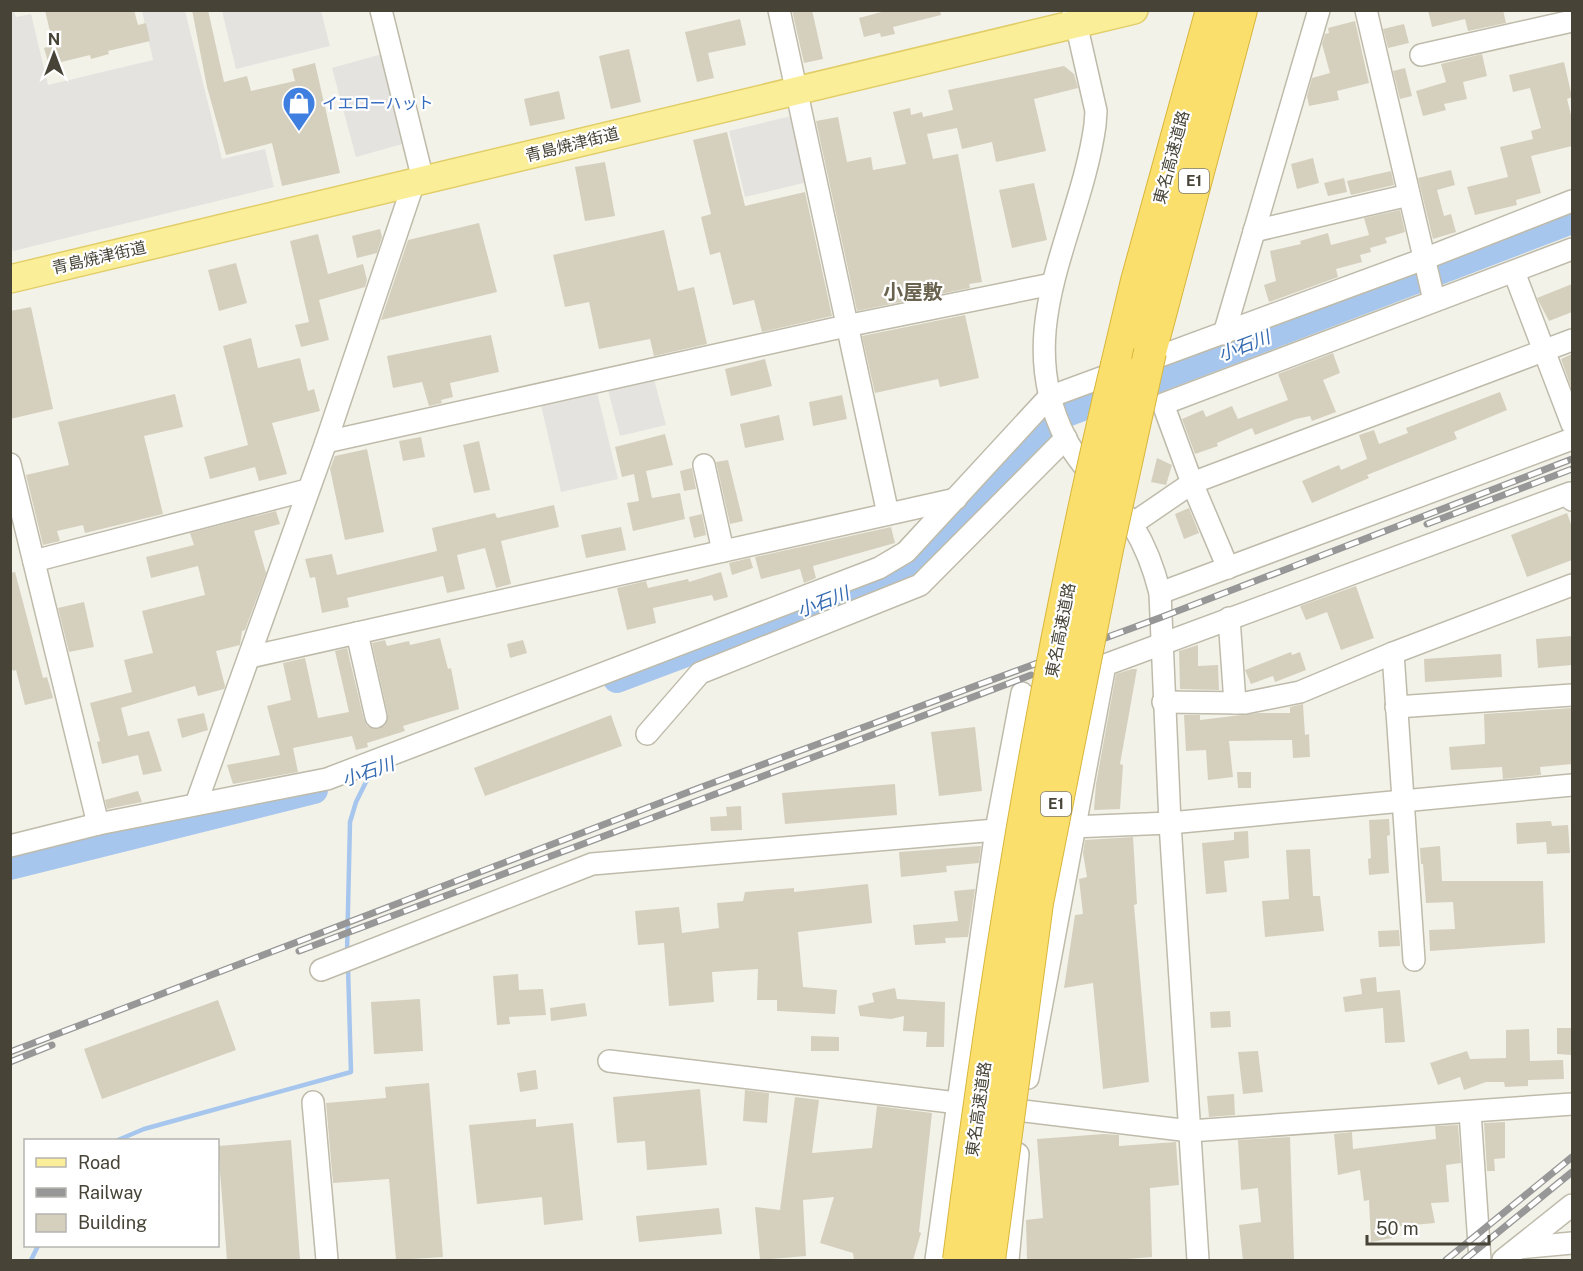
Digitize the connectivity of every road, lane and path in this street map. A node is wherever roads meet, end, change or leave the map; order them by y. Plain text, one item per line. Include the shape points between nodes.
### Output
1 (381, 10) edge
2 (779, 10) edge
3 (1241, 10) edge
4 (1318, 10) edge
5 (1366, 10) edge
6 (1133, 11) edge
7 (1074, 17) edge
8 (1572, 21) edge
9 (1208, 24) edge
10 (1421, 55) dead end
11 (798, 90) junction
12 (418, 181) junction
13 (1409, 195) junction
14 (1572, 201) edge
15 (1254, 231) junction
16 (1572, 249) edge
17 (1424, 259) junction
18 (1514, 272) junction
19 (10, 279) edge
20 (1052, 284) junction
21 (1434, 300) junction
22 (846, 326) junction
23 (1224, 334) junction
24 (1572, 340) edge
25 (1545, 351) junction
26 (1051, 402) junction
27 (1572, 423) edge
28 (1065, 438) junction
29 (1572, 439) edge
30 (326, 442) junction
31 (10, 464) edge
32 (704, 465) dead end
33 (1192, 483) junction
34 (307, 490) junction
35 (956, 499) junction
36 (1572, 500) edge
37 (888, 514) junction
38 (1132, 524) junction
39 (723, 551) junction
40 (34, 561) junction
41 (1228, 568) junction
42 (1572, 585) edge
43 (1160, 593) junction
44 (1229, 618) junction
45 (357, 633) junction
46 (1163, 643) junction
47 (1393, 653) junction
48 (250, 657) junction
49 (1022, 693) dead end
50 (1572, 695) edge
51 (1164, 702) junction
52 (1235, 703) junction
53 (1396, 707) junction
54 (376, 717) dead end
55 (647, 734) dead end
56 (1572, 785) edge
57 (1402, 803) junction
58 (196, 804) junction
59 (1170, 823) junction
60 (98, 824) junction
61 (1073, 826) junction
62 (996, 830) junction
63 (10, 846) edge
64 (1414, 960) dead end
65 (321, 970) dead end
66 (609, 1061) dead end
67 (313, 1102) dead end
68 (1572, 1104) edge
69 (956, 1105) junction
70 (1470, 1112) junction
71 (1022, 1113) junction
72 (1190, 1131) junction
73 (1572, 1205) edge
74 (1572, 1243) edge
75 (1511, 1254) edge
76 (327, 1260) edge
77 (936, 1260) edge
78 (959, 1260) edge
79 (988, 1260) edge
80 (1008, 1260) edge
81 (1198, 1260) edge
82 (1480, 1260) edge

1 - 12 street
2 - 11 street
3 - 79 highway, 東名高速道路 / E1, bridge via 1150,352 1117,502 1037,903
4 - 15 street
5 - 13 street
6 - 7 main road, 青島焼津街道
7 - 11 main road, 青島焼津街道
7 - 20 street via 1096,111 1095,125
8 - 10 street
9 - 78 highway, 東名高速道路 / E1, bridge via 1137,281 1077,544 1044,709 981,1083
11 - 12 main road, 青島焼津街道
11 - 22 street
12 - 19 main road, 青島焼津街道
12 - 30 street
13 - 15 street
13 - 17 street
14 - 17 street
15 - 23 street
16 - 18 street
17 - 21 street
17 - 23 street
18 - 21 street
18 - 25 street
20 - 22 street
20 - 26 street via 1043,356
21 - 33 street via 1163,404
22 - 30 street
22 - 37 street
23 - 26 street
24 - 25 street
25 - 27 street
25 - 33 street
26 - 28 street
26 - 35 street
28 - 38 street
28 - 55 street via 920,585 700,673
29 - 41 street
30 - 34 street
31 - 40 street
32 - 39 street
33 - 38 street
33 - 41 street
34 - 40 street
34 - 48 street
35 - 37 street
35 - 58 street via 906,552 879,568 327,779
36 - 44 street via 1570,493
37 - 39 street
38 - 43 street via 1153,565
39 - 45 street
40 - 60 street
41 - 43 street
42 - 47 street
43 - 46 street
44 - 46 street
44 - 52 street
45 - 48 street
45 - 54 street
46 - 51 street
46 - 61 street via 1105,665
47 - 52 street via 1300,692
47 - 53 street
48 - 58 street
49 - 62 street
50 - 53 street
51 - 52 street
51 - 59 street
53 - 57 street
56 - 57 street
57 - 59 street
57 - 64 street
58 - 60 street
59 - 61 street
59 - 72 street
60 - 63 street
61 - 62 street
61 - 71 street
62 - 65 street via 592,864
62 - 69 street
66 - 69 street
67 - 76 street
68 - 70 street
69 - 71 street
69 - 77 street
70 - 72 street
70 - 82 street
71 - 72 street
71 - 80 street
72 - 81 street
73 - 75 street
74 - 75 street

